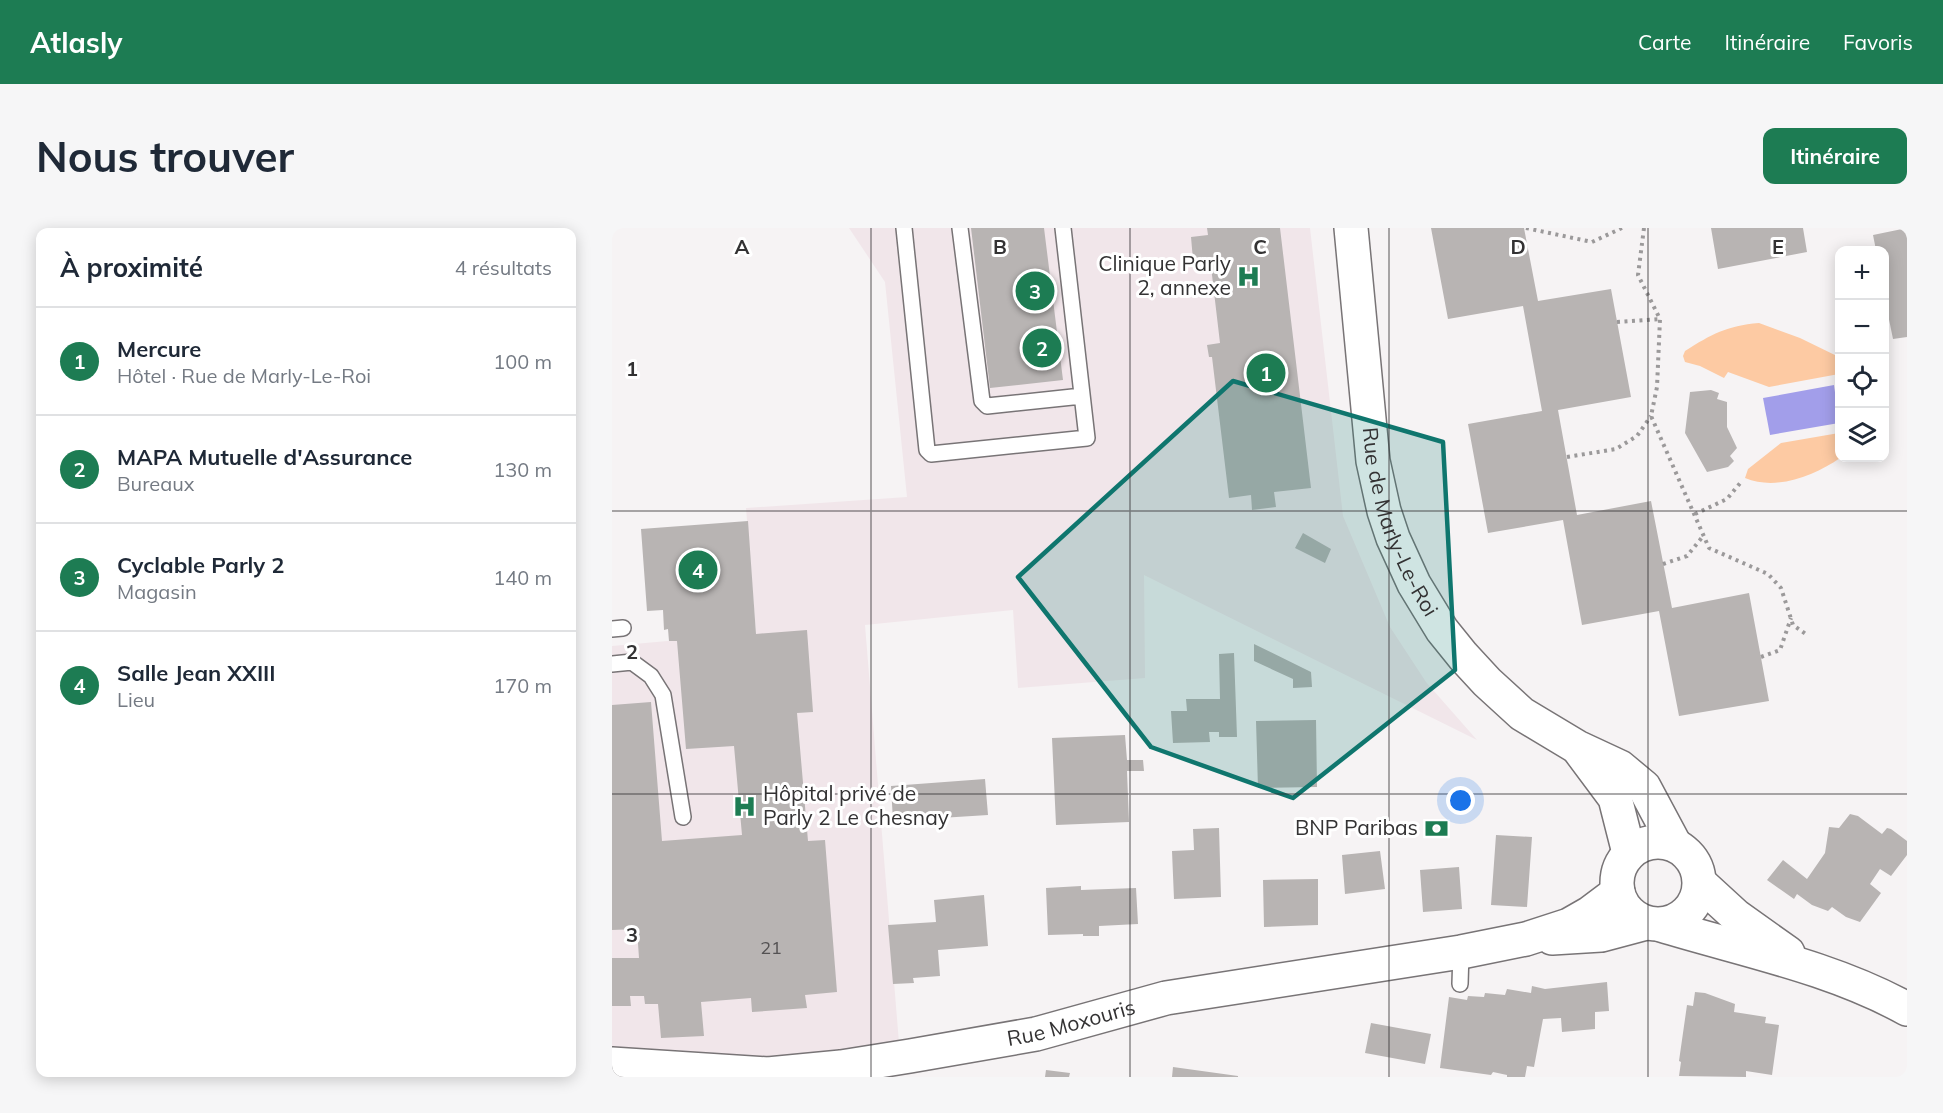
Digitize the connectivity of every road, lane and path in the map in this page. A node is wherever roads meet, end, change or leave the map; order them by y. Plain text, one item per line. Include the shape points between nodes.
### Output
1 (904, 228) edge
2 (960, 228) edge
3 (1063, 228) edge
4 (1351, 228) edge
5 (1526, 228) edge
6 (1622, 228) edge
7 (1644, 228) edge
8 (1660, 319) junction
9 (1617, 322) dead end
10 (1082, 396) junction
11 (1652, 416) junction
12 (1567, 457) dead end
13 (1741, 482) dead end
14 (1695, 514) junction
15 (1704, 535) junction
16 (1663, 564) dead end
17 (1791, 618) junction
18 (1807, 635) dead end
19 (1761, 657) dead end
20 (612, 664) edge
21 (1577, 747) junction
22 (683, 817) dead end
23 (1675, 845) junction
24 (1629, 853) junction
25 (1700, 884) junction
26 (1618, 892) junction
27 (1654, 924) junction
28 (1526, 939) junction
29 (1461, 952) junction
30 (1806, 966) junction
31 (1460, 984) dead end
32 (1907, 1009) edge
33 (612, 1064) edge

1 - 10 lane via 927,450 931,454 1087,438
2 - 10 lane via 982,401 987,406
3 - 10 lane
4 - 21 street, Rue de Marly-Le-Roi via 1373,462 1393,538 1428,609 1463,656 1522,714
5 - 6 path via 1592,242
7 - 8 path via 1638,275
8 - 9 path
8 - 11 path
11 - 12 path via 1637,436 1616,449
11 - 14 path
13 - 14 path via 1727,499
14 - 15 path
15 - 16 path via 1687,556
15 - 17 path via 1709,548 1768,574 1781,588
17 - 18 path via 1793,625
17 - 19 path via 1780,650
20 - 22 lane via 632,662 651,676 663,695
21 - 23 street, Rue de Marly-Le-Roi via 1620,767 1644,787
21 - 24 street, Rue de Marly-Le-Roi via 1615,798
23 - 24 street via 1659,841 1643,844
23 - 25 street via 1693,860
24 - 26 street via 1619,871
25 - 27 street via 1699,895 1685,915 1674,922
25 - 30 street via 1736,916
26 - 27 street via 1621,902 1636,919
26 - 28 street, Rue Moxouris via 1569,925
27 - 28 street, Rue Moxouris via 1601,935
27 - 30 street
28 - 29 street, Rue Moxouris
29 - 31 lane
29 - 33 street, Rue Moxouris via 1166,998 1036,1034 841,1066 768,1074
30 - 32 street

